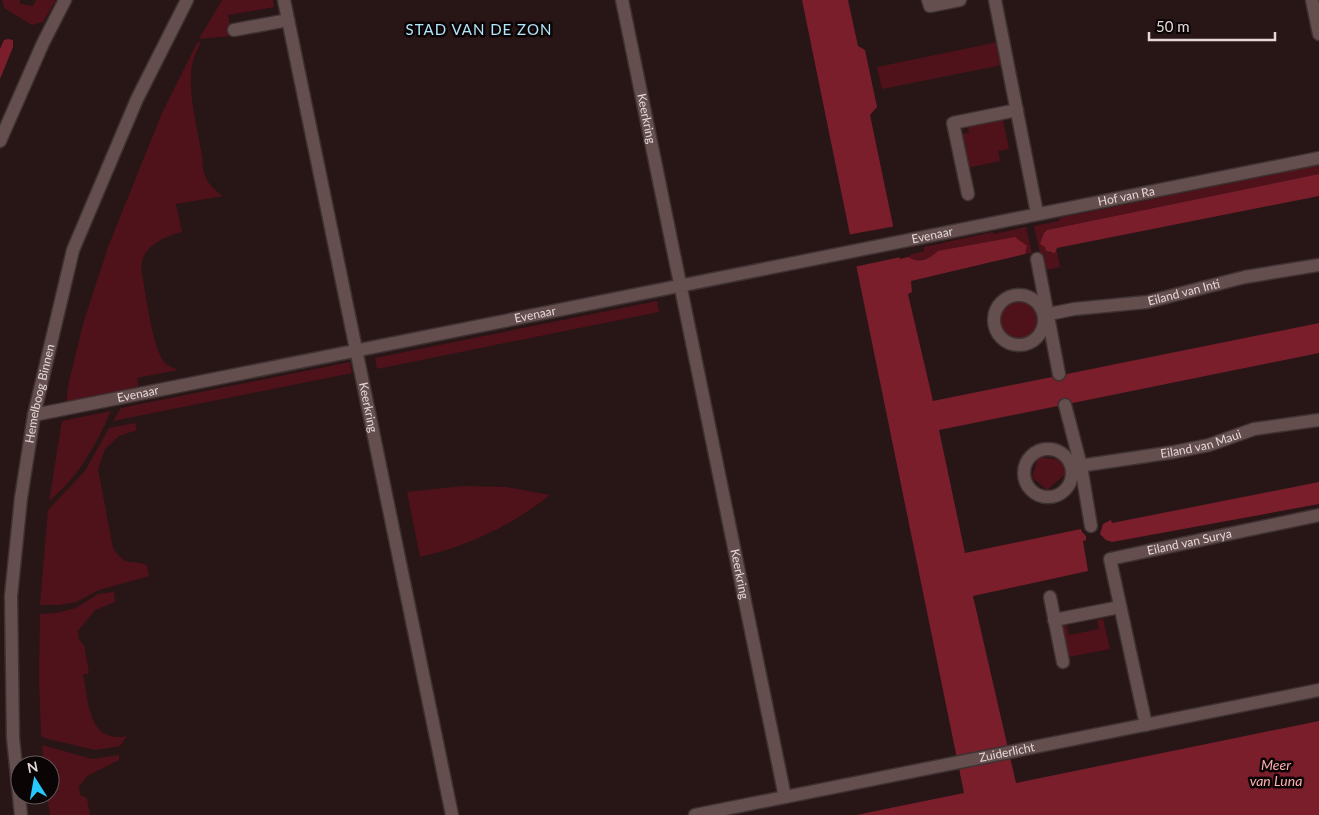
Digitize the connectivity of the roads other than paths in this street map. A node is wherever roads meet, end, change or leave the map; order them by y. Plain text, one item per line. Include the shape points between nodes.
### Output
1 (65, 0) edge
2 (187, 0) edge
3 (284, 0) edge
4 (622, 0) edge
5 (928, 0) edge
6 (960, 0) edge
7 (995, 0) edge
8 (1312, 0) edge
9 (288, 20) junction
10 (234, 30) dead end
11 (1319, 34) edge
12 (1017, 110) junction
13 (0, 141) edge
14 (1319, 158) edge
15 (968, 194) dead end
16 (1037, 214) junction
17 (1037, 260) dead end
18 (1319, 265) edge
19 (680, 286) junction
20 (1046, 314) junction
21 (356, 351) junction
22 (1060, 374) dead end
23 (1066, 405) dead end
24 (34, 416) junction
25 (1319, 420) edge
26 (1077, 467) junction
27 (1319, 515) edge
28 (1091, 526) dead end
29 (6, 597) edge
30 (1050, 597) dead end
31 (1120, 607) junction
32 (1054, 620) junction
33 (1063, 662) dead end
34 (1319, 690) edge
35 (1146, 725) junction
36 (785, 797) junction
37 (21, 815) edge
38 (452, 815) edge
39 (695, 815) edge

1 - 13 street via 42,42
2 - 24 street, Hemelboog Binnen via 137,100 74,250
3 - 9 street, Keerkring
4 - 19 street, Keerkring
5 - 6 street via 930,6
7 - 12 street
8 - 11 street
9 - 10 street
9 - 21 street, Keerkring
12 - 15 street via 954,123
12 - 16 street
14 - 16 street, Hof van Ra
16 - 19 street, Evenaar
17 - 20 street
18 - 20 street, Eiland van Inti via 1245,277 1147,302
19 - 21 street, Evenaar
19 - 36 street, Keerkring
20 - 22 street
21 - 24 street, Evenaar
21 - 38 street, Keerkring
23 - 26 street
24 - 29 street, Hemelboog Binnen
25 - 26 street, Eiland van Maui via 1254,429 1174,452
26 - 28 street
27 - 31 street, Eiland van Surya via 1110,559
29 - 37 street, Hemelboog Binnen via 13,738
30 - 32 street
31 - 32 street
31 - 35 street, Eiland van Surya
32 - 33 street
34 - 35 street, Zuiderlicht
35 - 36 street, Zuiderlicht
36 - 39 street, Zuiderlicht

